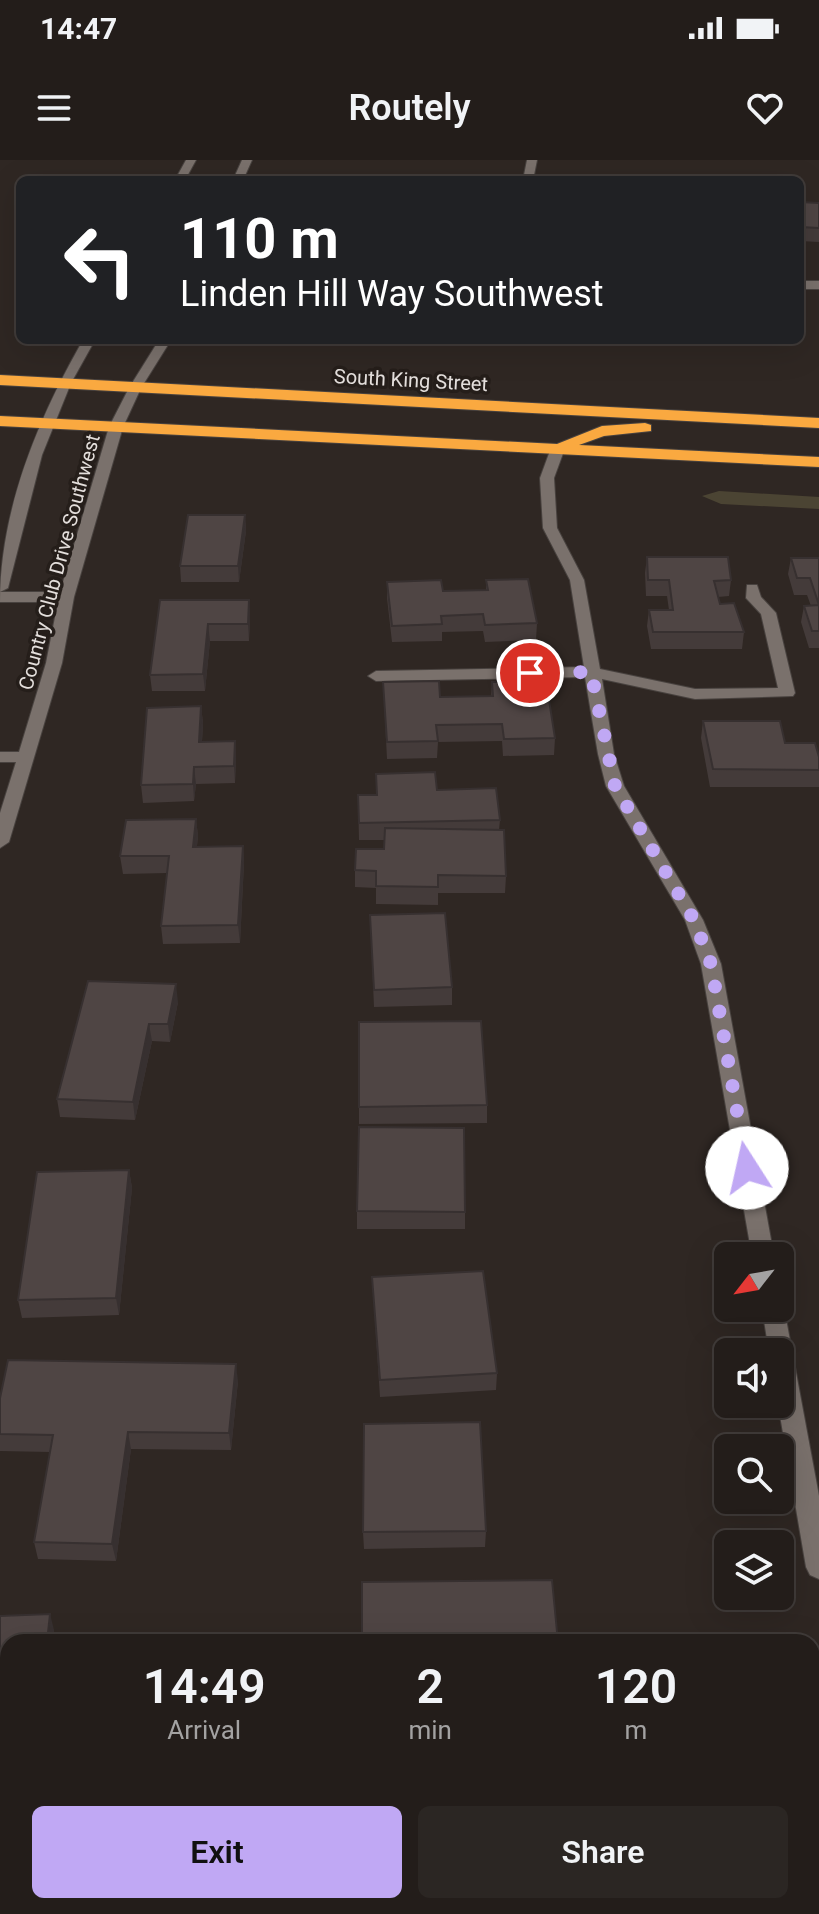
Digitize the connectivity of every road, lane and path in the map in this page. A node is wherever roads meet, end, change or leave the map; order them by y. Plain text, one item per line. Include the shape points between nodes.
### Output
1 (87, 344) edge
2 (162, 344) edge
3 (0, 380) edge
4 (65, 383) junction
5 (135, 388) junction
6 (0, 421) edge
7 (48, 423) junction
8 (819, 426) edge
9 (116, 427) junction
10 (558, 448) junction
11 (819, 462) edge
12 (0, 588) edge
13 (752, 588) dead end
14 (0, 597) edge
15 (66, 597) junction
16 (591, 672) junction
17 (376, 676) dead end
18 (0, 757) edge
19 (26, 757) junction
20 (0, 842) edge
21 (761, 1242) edge
22 (775, 1322) edge
23 (819, 1567) edge

1 - 4 street, Country Club Drive Southwest
2 - 5 street, Country Club Drive Southwest
3 - 4 highway, South King Street
4 - 5 highway, South King Street
4 - 7 street, Country Club Drive Southwest
5 - 8 highway, South King Street
5 - 9 street, Country Club Drive Southwest
6 - 7 highway
7 - 9 highway
7 - 12 street, Country Club Drive Southwest
8 - 10 highway via 626,428 587,435
9 - 10 highway
9 - 15 street, Country Club Drive Southwest
10 - 11 highway
10 - 16 street via 547,478 550,528 577,580
13 - 16 street via 768,613 787,693 695,694
14 - 15 street
15 - 19 street, Country Club Drive Southwest via 54,663
16 - 17 street
16 - 21 street via 615,786 694,920 711,964
18 - 19 street
19 - 20 street, Country Club Drive Southwest
22 - 23 street

